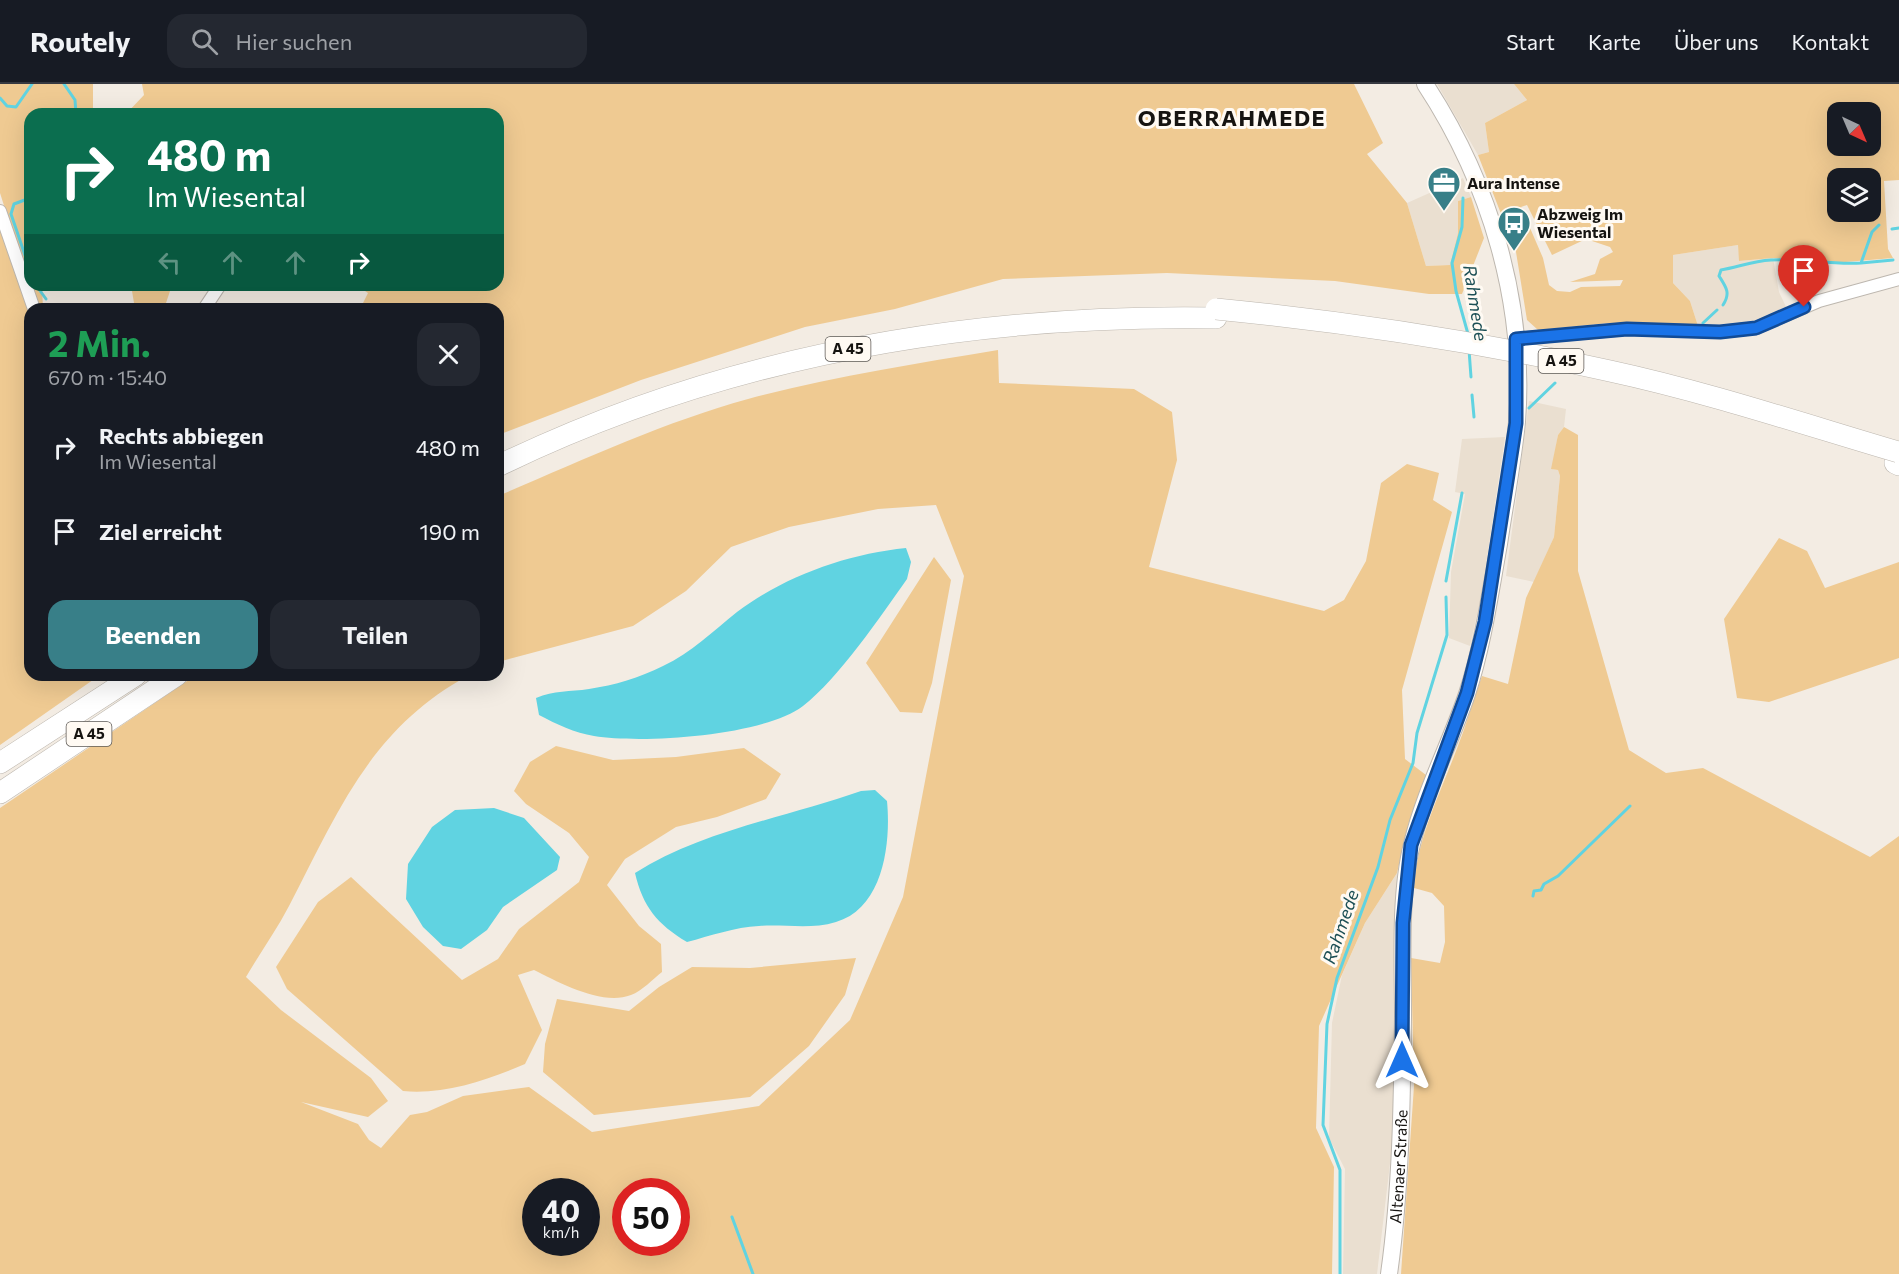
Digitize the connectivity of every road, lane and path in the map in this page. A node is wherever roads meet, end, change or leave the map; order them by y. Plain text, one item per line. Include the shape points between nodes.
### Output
1 (1425, 84) edge
2 (0, 211) edge
3 (1899, 279) edge
4 (24, 280) edge
5 (1216, 314) junction
6 (1516, 339) junction
7 (504, 454) edge
8 (1898, 458) edge
9 (504, 463) edge
10 (127, 681) edge
11 (168, 681) edge
12 (0, 763) edge
13 (0, 793) edge
14 (1389, 1274) edge

1 - 6 main road, Altenaer Straße via 1487,205 1502,257
2 - 4 street
3 - 6 street via 1819,301 1756,328 1720,332 1627,329
5 - 7 highway, A 45 via 1025,315 871,337 720,372 656,392
5 - 8 highway, A 45, bridge via 1328,320 1443,337 1601,369
5 - 9 highway, A 45 via 950,330 806,357 648,402
6 - 14 main road, Altenaer Straße via 1515,433 1485,622 1467,693 1411,845 1403,923 1399,1168
10 - 12 highway, A 45
11 - 13 highway, A 45

